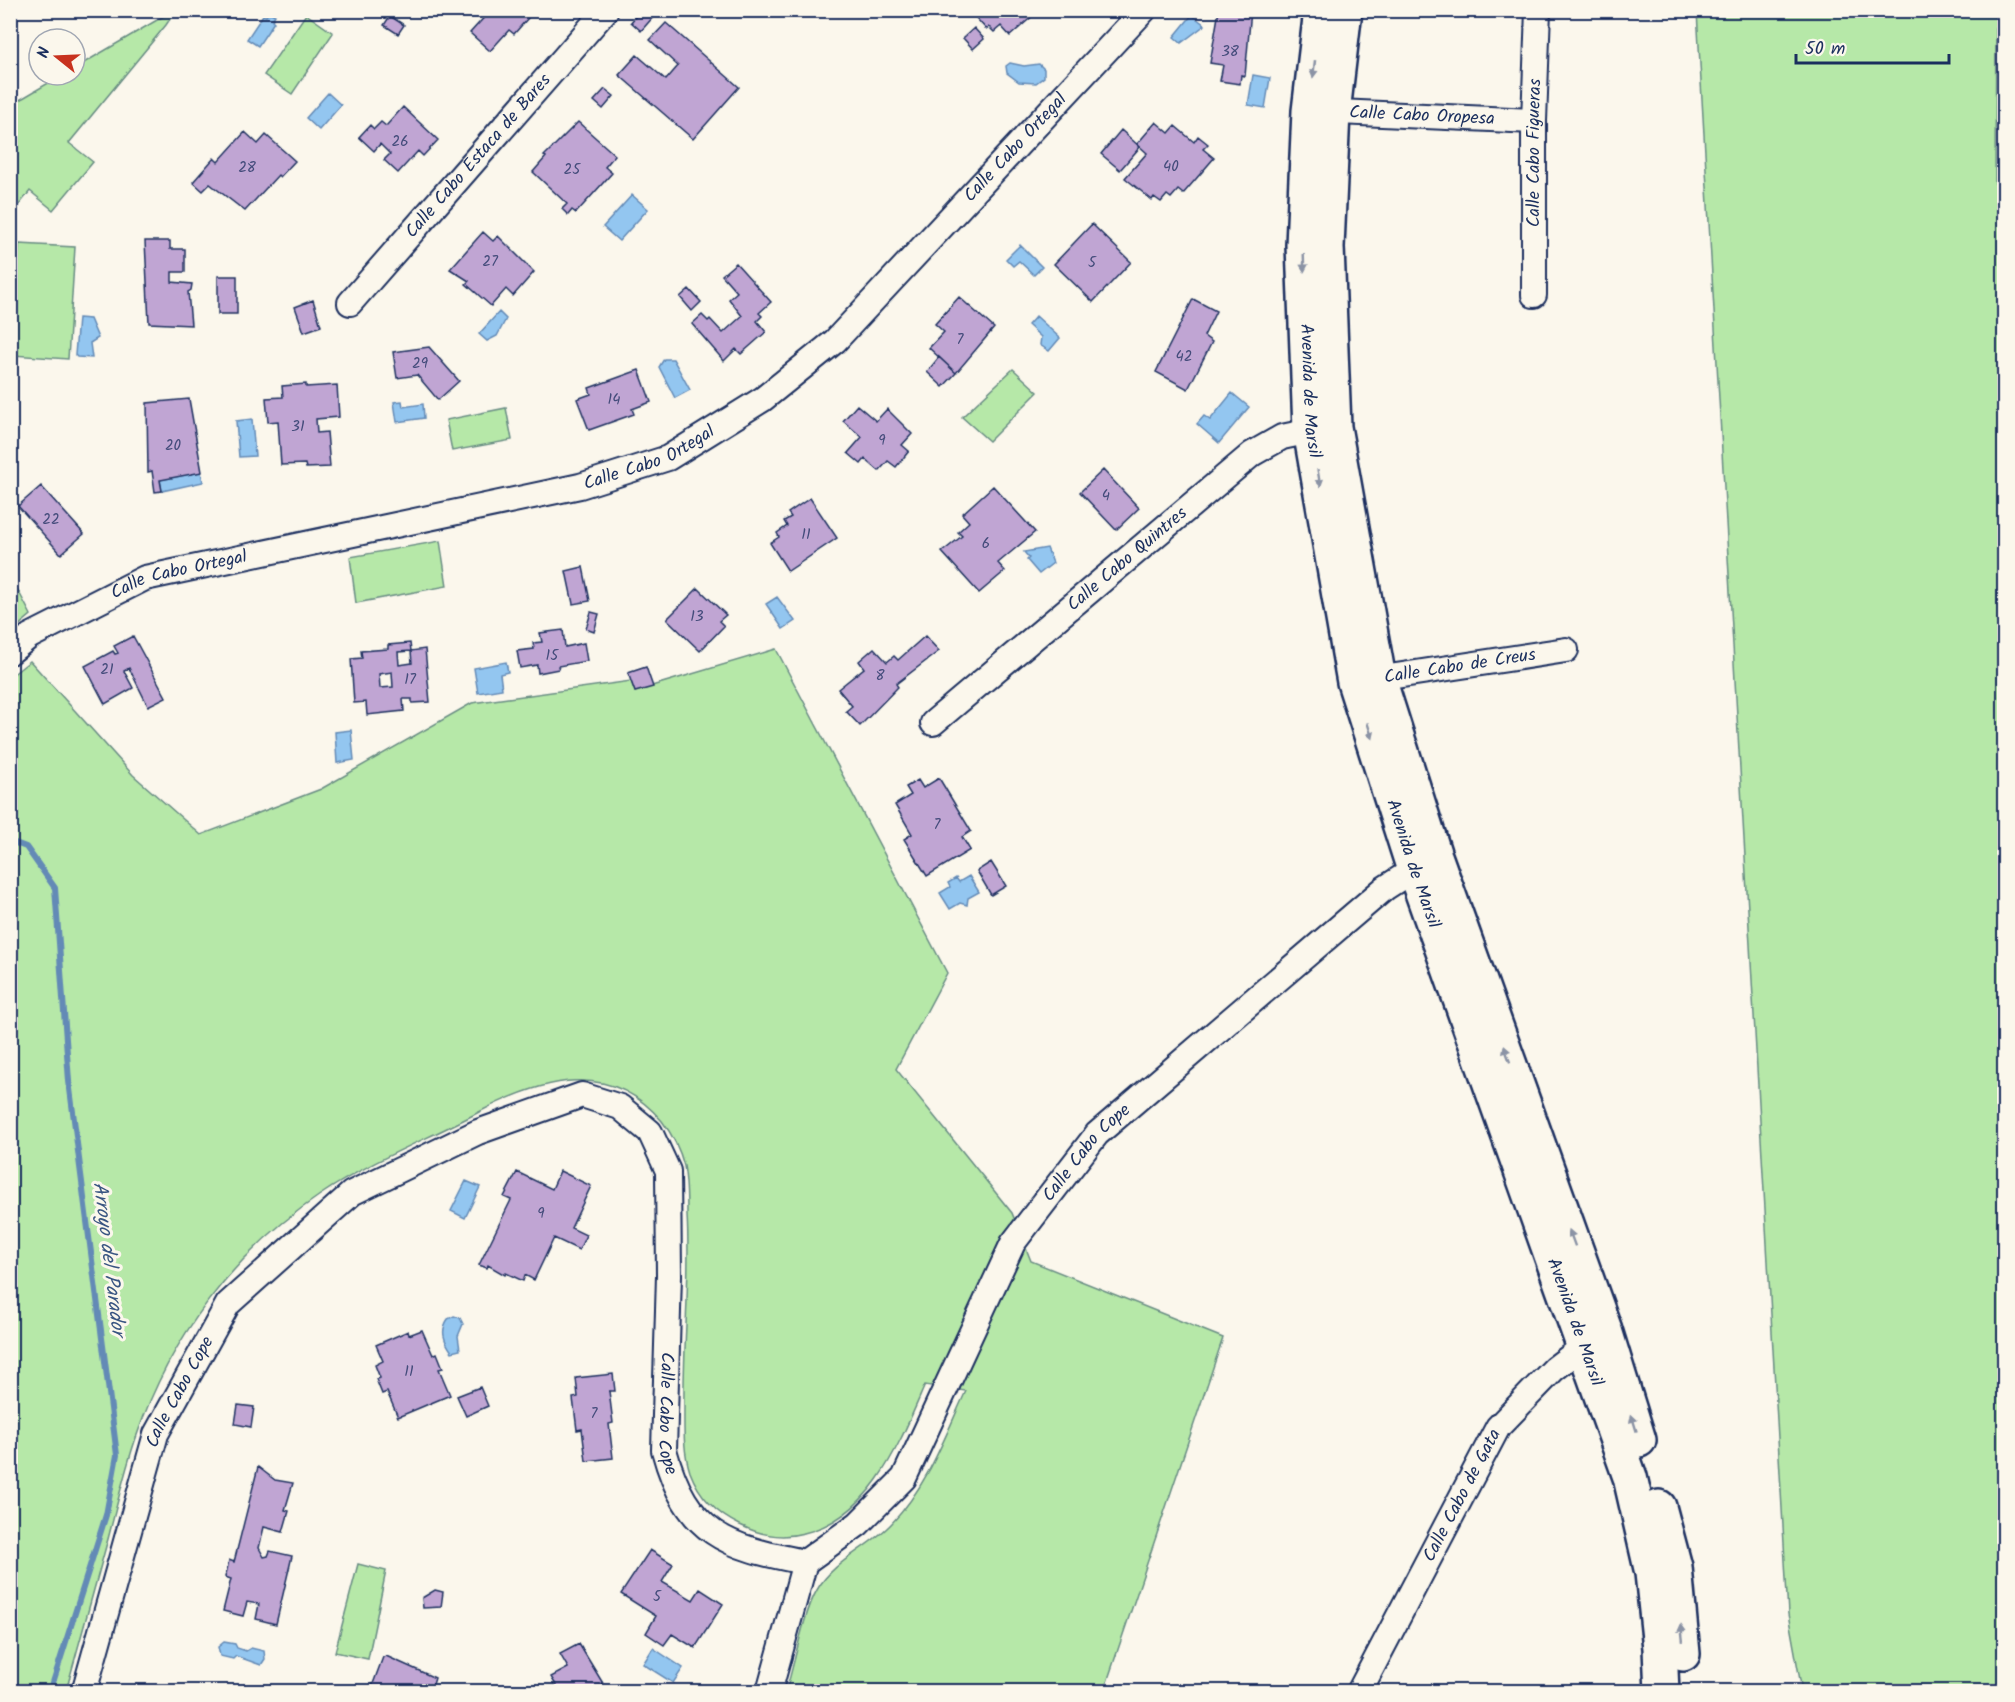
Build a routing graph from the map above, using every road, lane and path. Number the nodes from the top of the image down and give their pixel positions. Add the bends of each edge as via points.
1 (606, 10) edge
2 (1144, 10) edge
3 (1321, 10) edge
4 (1345, 10) edge
5 (1538, 10) edge
6 (1321, 111) junction
7 (1534, 121) junction
8 (1534, 295) dead end
9 (350, 303) dead end
10 (1322, 428) junction
11 (1566, 650) dead end
12 (10, 652) edge
13 (1366, 680) junction
14 (933, 723) dead end
15 (1425, 863) junction
16 (1595, 1337) junction
17 (805, 1562) junction
18 (84, 1692) edge
19 (769, 1692) edge
20 (1359, 1692) edge
21 (1662, 1692) edge
22 (1684, 1692) edge

1 - 9 street, Calle Cabo Estaca de Bares
2 - 12 street, Calle Cabo Ortegal via 835,341 763,399 668,458 580,486 145,578 30,636
3 -> 6 street, Avenida de Marsil
4 - 6 street, Avenida de Marsil
5 - 7 street, Calle Cabo Figueras
6 - 7 street, Calle Cabo Oropesa
6 - 10 street, Avenida de Marsil via 1327,246
7 - 8 street, Calle Cabo Figueras
10 - 13 street, Avenida de Marsil
10 - 14 street, Calle Cabo Quintres via 1282,438 1252,454
11 - 13 street, Calle Cabo de Creus
13 - 15 street, Avenida de Marsil
15 - 16 street, Avenida de Marsil
15 - 17 street, Calle Cabo Cope via 1384,888 1096,1134 1013,1243 904,1478 858,1524
16 - 20 street, Calle Cabo de Gata via 1554,1369 1498,1427
16 - 21 street, Avenida de Marsil via 1652,1572
22 -> 16 street, Avenida de Marsil via 1675,1567
17 - 18 street, Calle Cabo Cope via 756,1553 711,1532 683,1502 664,1450 668,1171 650,1132 620,1107 582,1095 478,1132 352,1193 228,1304 156,1434
17 - 19 street

